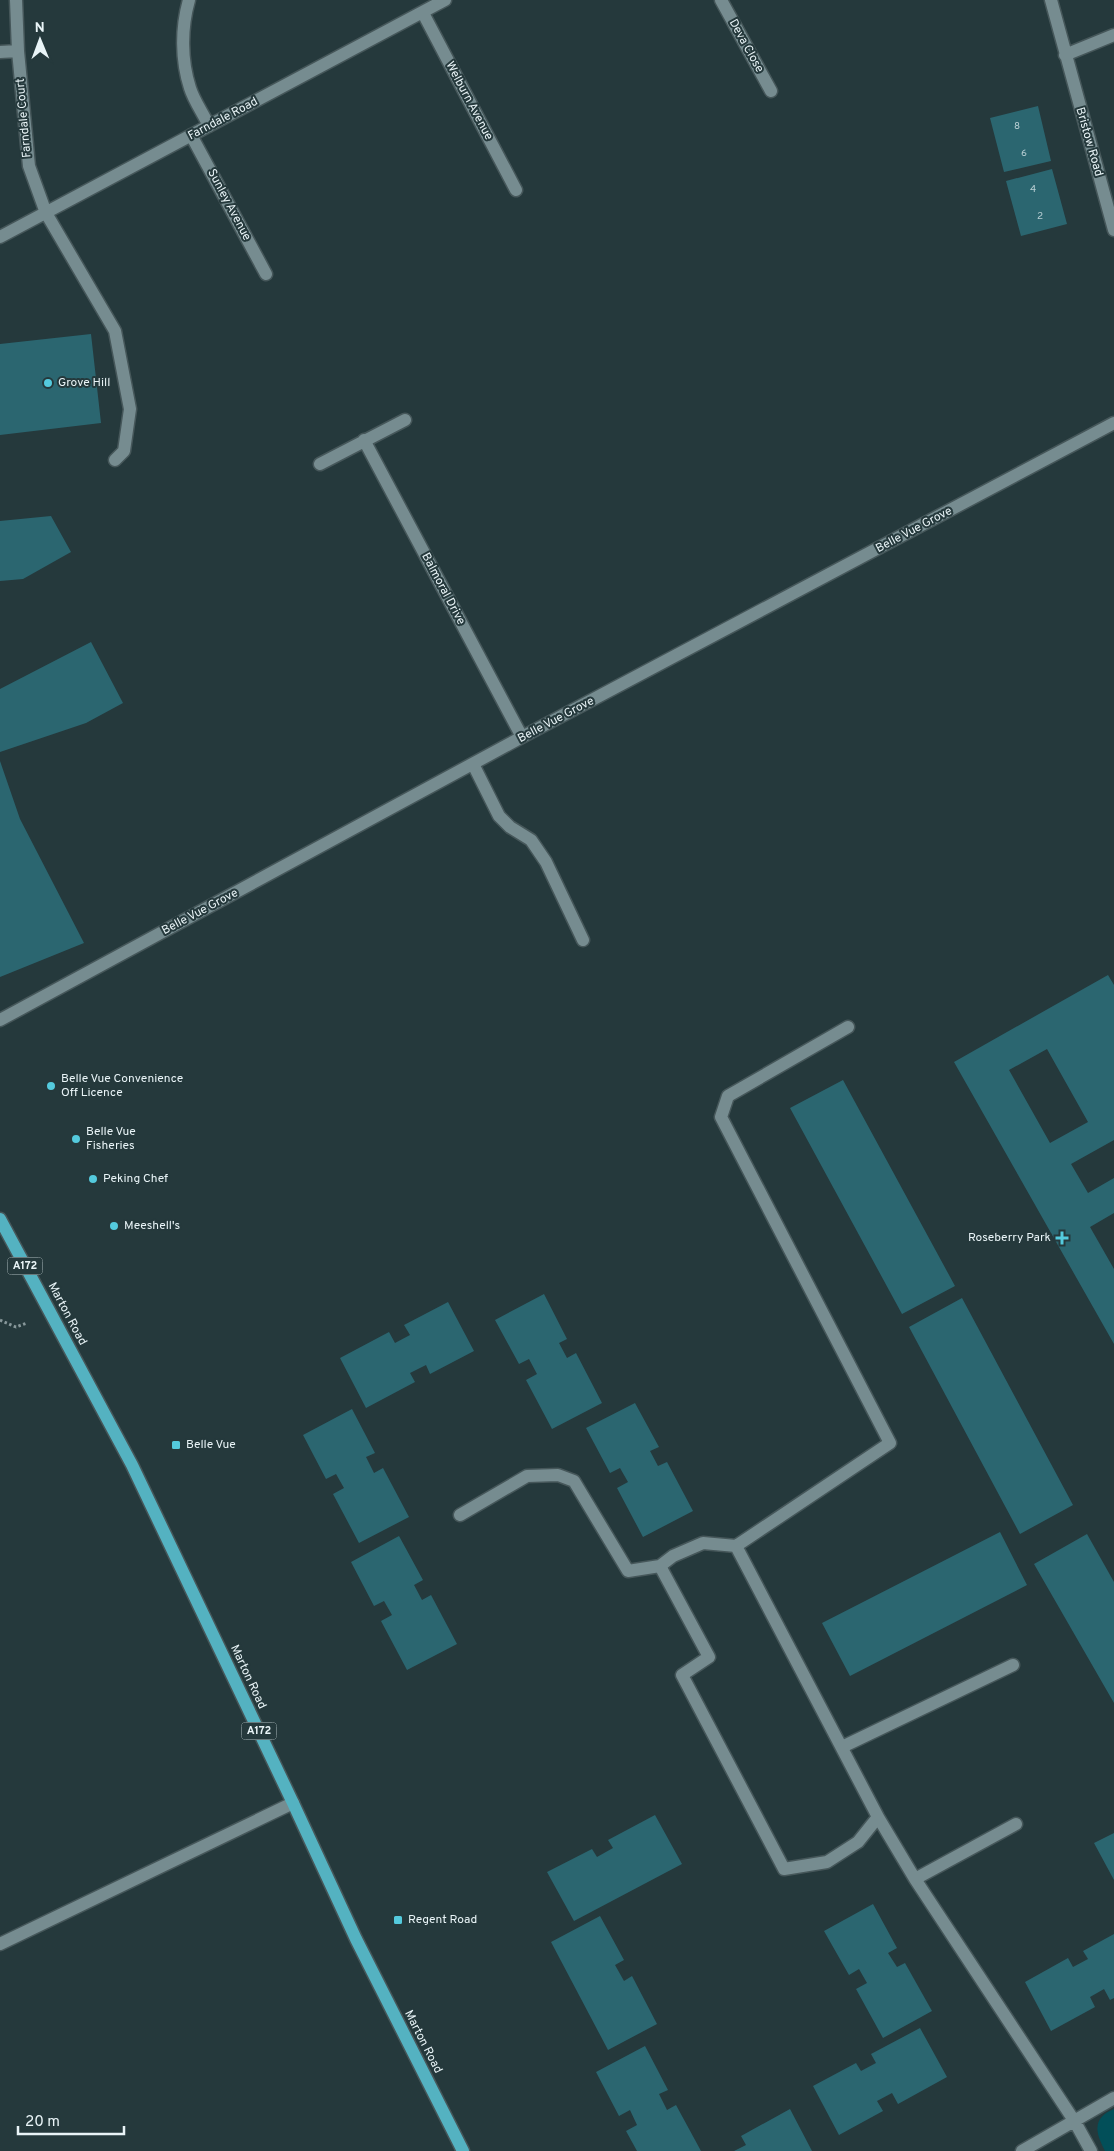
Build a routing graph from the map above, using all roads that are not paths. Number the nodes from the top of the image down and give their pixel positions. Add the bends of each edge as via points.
1 (16, 0) edge
2 (189, 0) edge
3 (445, 0) edge
4 (721, 0) edge
5 (1051, 0) edge
6 (423, 13) junction
7 (1114, 36) edge
8 (18, 51) junction
9 (0, 52) edge
10 (1065, 55) junction
11 (771, 92) dead end
12 (209, 126) junction
13 (191, 135) junction
14 (516, 190) dead end
15 (46, 213) junction
16 (1114, 230) edge
17 (0, 237) edge
18 (266, 274) dead end
19 (405, 420) dead end
20 (1114, 423) edge
21 (364, 440) junction
22 (115, 460) dead end
23 (320, 464) dead end
24 (522, 738) junction
25 (473, 764) junction
26 (583, 940) dead end
27 (0, 1020) edge
28 (848, 1027) dead end
29 (0, 1219) edge
30 (460, 1515) dead end
31 (736, 1546) junction
32 (660, 1566) junction
33 (1013, 1665) dead end
34 (842, 1747) junction
35 (293, 1803) junction
36 (878, 1817) junction
37 (1016, 1824) dead end
38 (915, 1879) junction
39 (0, 1944) edge
40 (1114, 2098) edge
41 (1075, 2122) junction
42 (463, 2151) edge
43 (1022, 2151) edge
44 (1091, 2151) edge

1 - 8 street, Farndale Court
2 - 12 street via 184,15 184,63 190,89
3 - 6 street, Farndale Road
4 - 11 street, Deva Close
5 - 10 street, Bristow Road
6 - 12 street, Farndale Road
6 - 14 street, Welburn Avenue
7 - 10 street
8 - 9 street
8 - 15 street, Farndale Court via 29,166
10 - 16 street, Bristow Road
12 - 13 street, Farndale Road
13 - 15 street, Farndale Road
13 - 18 street, Sunley Avenue
15 - 17 street, Farndale Road
15 - 22 street, Farndale Court via 115,331 130,409 124,451
19 - 21 street
20 - 24 street, Belle Vue Grove
21 - 23 street
21 - 24 street, Balmoral Drive
24 - 25 street, Belle Vue Grove
25 - 26 street via 499,816 531,840 546,862
25 - 27 street, Belle Vue Grove
28 - 31 street via 728,1096 721,1118 890,1443
29 - 35 main road, Marton Road / A172 via 132,1465
30 - 32 street via 527,1476 558,1475 574,1481 628,1571
31 - 32 street via 703,1543 673,1556
31 - 34 street
32 - 36 street via 709,1657 682,1675 784,1869 827,1862 858,1842
33 - 34 street
34 - 36 street
35 - 39 street
35 - 42 main road, Marton Road / A172 via 356,1940
36 - 38 street
37 - 38 street
38 - 41 street
40 - 41 street
41 - 43 street
41 - 44 street

